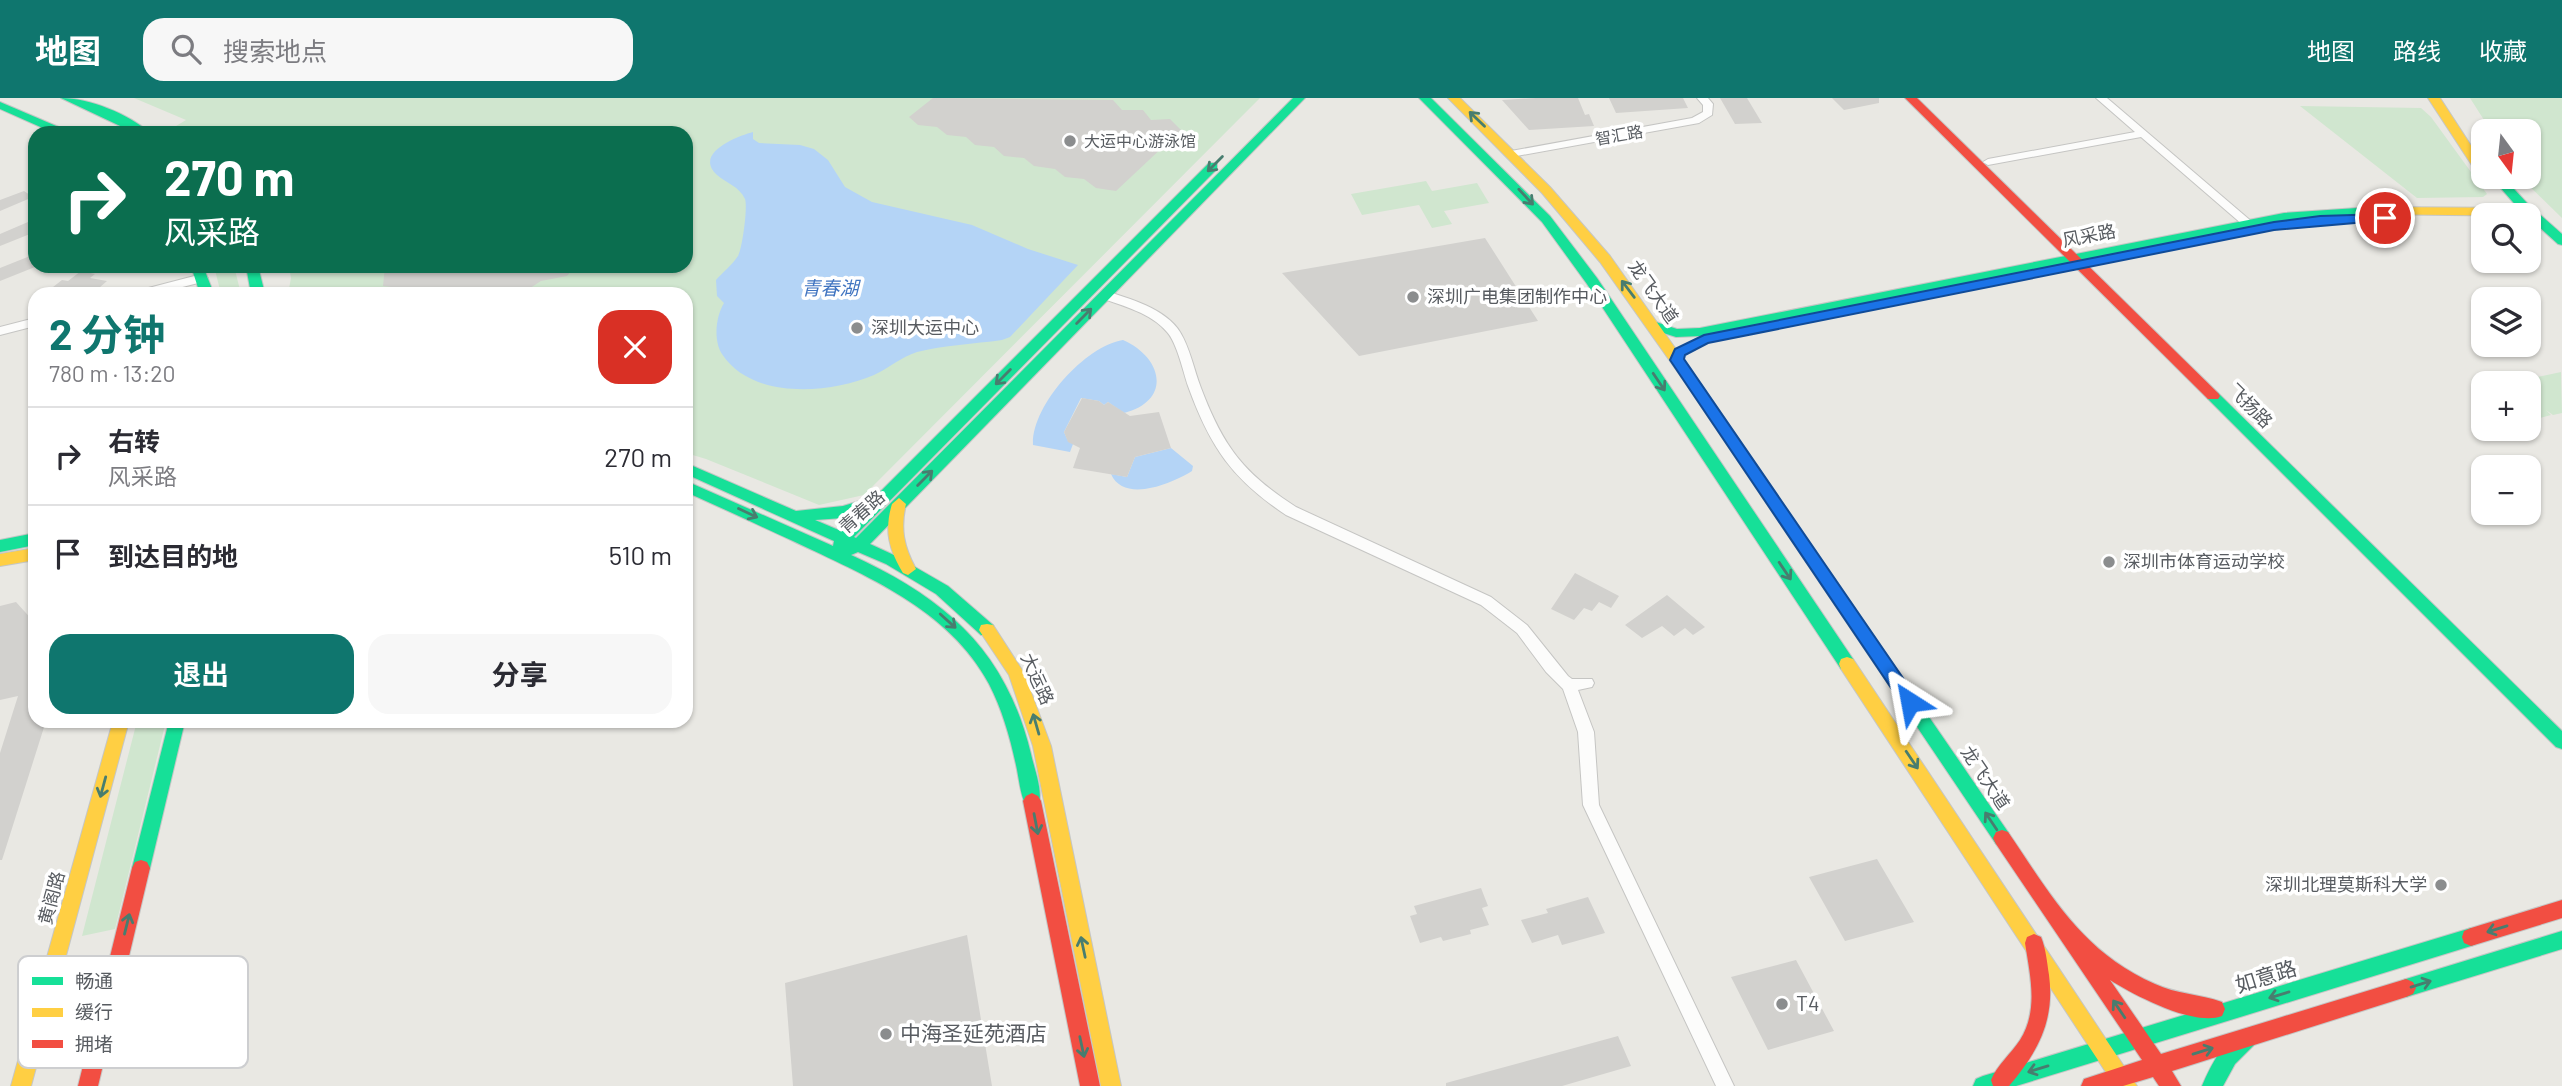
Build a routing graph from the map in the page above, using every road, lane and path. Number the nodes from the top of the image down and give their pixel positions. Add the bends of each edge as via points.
1 (68, 98) edge
2 (1281, 98) edge
3 (1299, 98) edge
4 (1425, 98) edge
5 (1454, 98) edge
6 (1703, 98) edge
7 (1910, 98) edge
8 (1923, 98) edge
9 (2101, 98) edge
10 (2434, 98) edge
11 (2445, 98) edge
12 (0, 105) edge
13 (48, 126) edge
14 (131, 126) edge
15 (2143, 134) junction
16 (2471, 138) edge
17 (1511, 154) junction
18 (2471, 154) edge
19 (1988, 162) junction
20 (2499, 189) edge
21 (2512, 203) edge
22 (2471, 214) edge
23 (2471, 217) edge
24 (2247, 223) junction
25 (2541, 227) edge
26 (2541, 232) edge
27 (2562, 241) edge
28 (2562, 252) edge
29 (2081, 262) junction
30 (197, 273) edge
31 (160, 287) edge
32 (1105, 295) junction
33 (28, 324) edge
34 (1653, 325) junction
35 (0, 331) edge
36 (1677, 360) junction
37 (693, 471) edge
38 (693, 489) edge
39 (883, 498) junction
40 (899, 504) junction
41 (790, 513) junction
42 (844, 538) junction
43 (28, 541) edge
44 (859, 545) junction
45 (0, 546) edge
46 (28, 555) edge
47 (838, 556) junction
48 (0, 560) edge
49 (908, 569) junction
50 (1587, 683) dead end
51 (1569, 685) junction
52 (2562, 726) edge
53 (119, 728) edge
54 (175, 728) edge
55 (2562, 742) edge
56 (2562, 909) edge
57 (2065, 930) junction
58 (2562, 940) edge
59 (2034, 943) junction
60 (56, 956) edge
61 (120, 956) edge
62 (2229, 1010) junction
63 (2139, 1038) junction
64 (2247, 1038) junction
65 (2103, 1049) junction
66 (2158, 1066) junction
67 (25, 1068) edge
68 (92, 1068) edge
69 (2000, 1081) junction
70 (2124, 1081) edge
71 (20, 1086) edge
72 (88, 1086) edge
73 (1090, 1086) edge
74 (1111, 1086) edge
75 (1725, 1086) edge
76 (1983, 1086) edge
77 (2091, 1086) edge
78 (2171, 1086) edge
79 (2212, 1086) edge

1 - 14 street
2 -> 39 street, 青春路
3 - 32 street, 青春路
4 -> 59 street via 1520,190 1573,254
17 -> 5 street, 龙飞大道
6 - 17 street, 智汇路 via 1708,113 1695,121
7 - 29 street, 飞扬路
8 - 19 street, 飞扬路
9 - 15 street
10 - 18 street
11 - 16 street
12 - 13 street
15 - 19 street
15 - 24 street
34 -> 17 street, 龙飞大道 via 1587,236
19 - 29 street, 飞扬路
20 - 21 street
22 - 24 street, 风采路 via 2331,212
23 - 29 street, 风采路 via 2304,222
24 - 29 street, 风采路
25 - 27 street
26 - 28 street
29 - 34 street, 风采路 via 1700,332 1676,333
29 - 36 street, 风采路 via 1704,340 1684,348
29 - 52 street, 飞扬路
29 - 55 street, 飞扬路
30 - 31 street
40 -> 32 street, 青春路
32 - 51 street via 1167,322 1175,332 1211,430 1251,484 1291,511 1479,597 1525,633 1553,674
33 - 35 street
34 - 36 street, 龙飞大道
57 -> 36 street, 龙飞大道
37 - 41 street, 大运路
38 -> 47 street, 大运路
39 - 41 street via 830,515
39 - 42 street, 青春路
40 - 44 street, 青春路
40 - 49 street via 894,538
41 - 42 street, 大运路
42 - 44 street, 大运路
42 - 47 street, 青春路
43 - 45 street
44 - 47 street, 青春路
44 - 49 street, 大运路
46 - 48 street
47 -> 73 street, 大运路 via 926,602 970,642 1001,688 1020,743
74 -> 49 street, 大运路 via 1032,709 1008,659 982,625
50 - 51 street
51 - 75 street via 1586,733 1591,805
53 -> 60 street, 黄阁路
61 -> 54 street
56 -> 62 street, 如意路
57 - 62 street via 2111,973 2140,992 2188,1007
63 -> 57 street, 龙飞大道
64 -> 58 street
59 - 65 street
59 - 69 street via 2042,982 2039,1033
62 - 63 street, 如意路
63 - 65 street, 如意路
63 - 66 street, 龙飞大道
66 -> 64 street
64 - 79 street via 2228,1057
65 -> 69 street, 如意路
65 - 70 street
66 - 70 street
66 - 78 street, 龙飞大道
67 -> 71 street, 黄阁路
72 -> 68 street
69 - 76 street, 如意路
70 - 77 street

